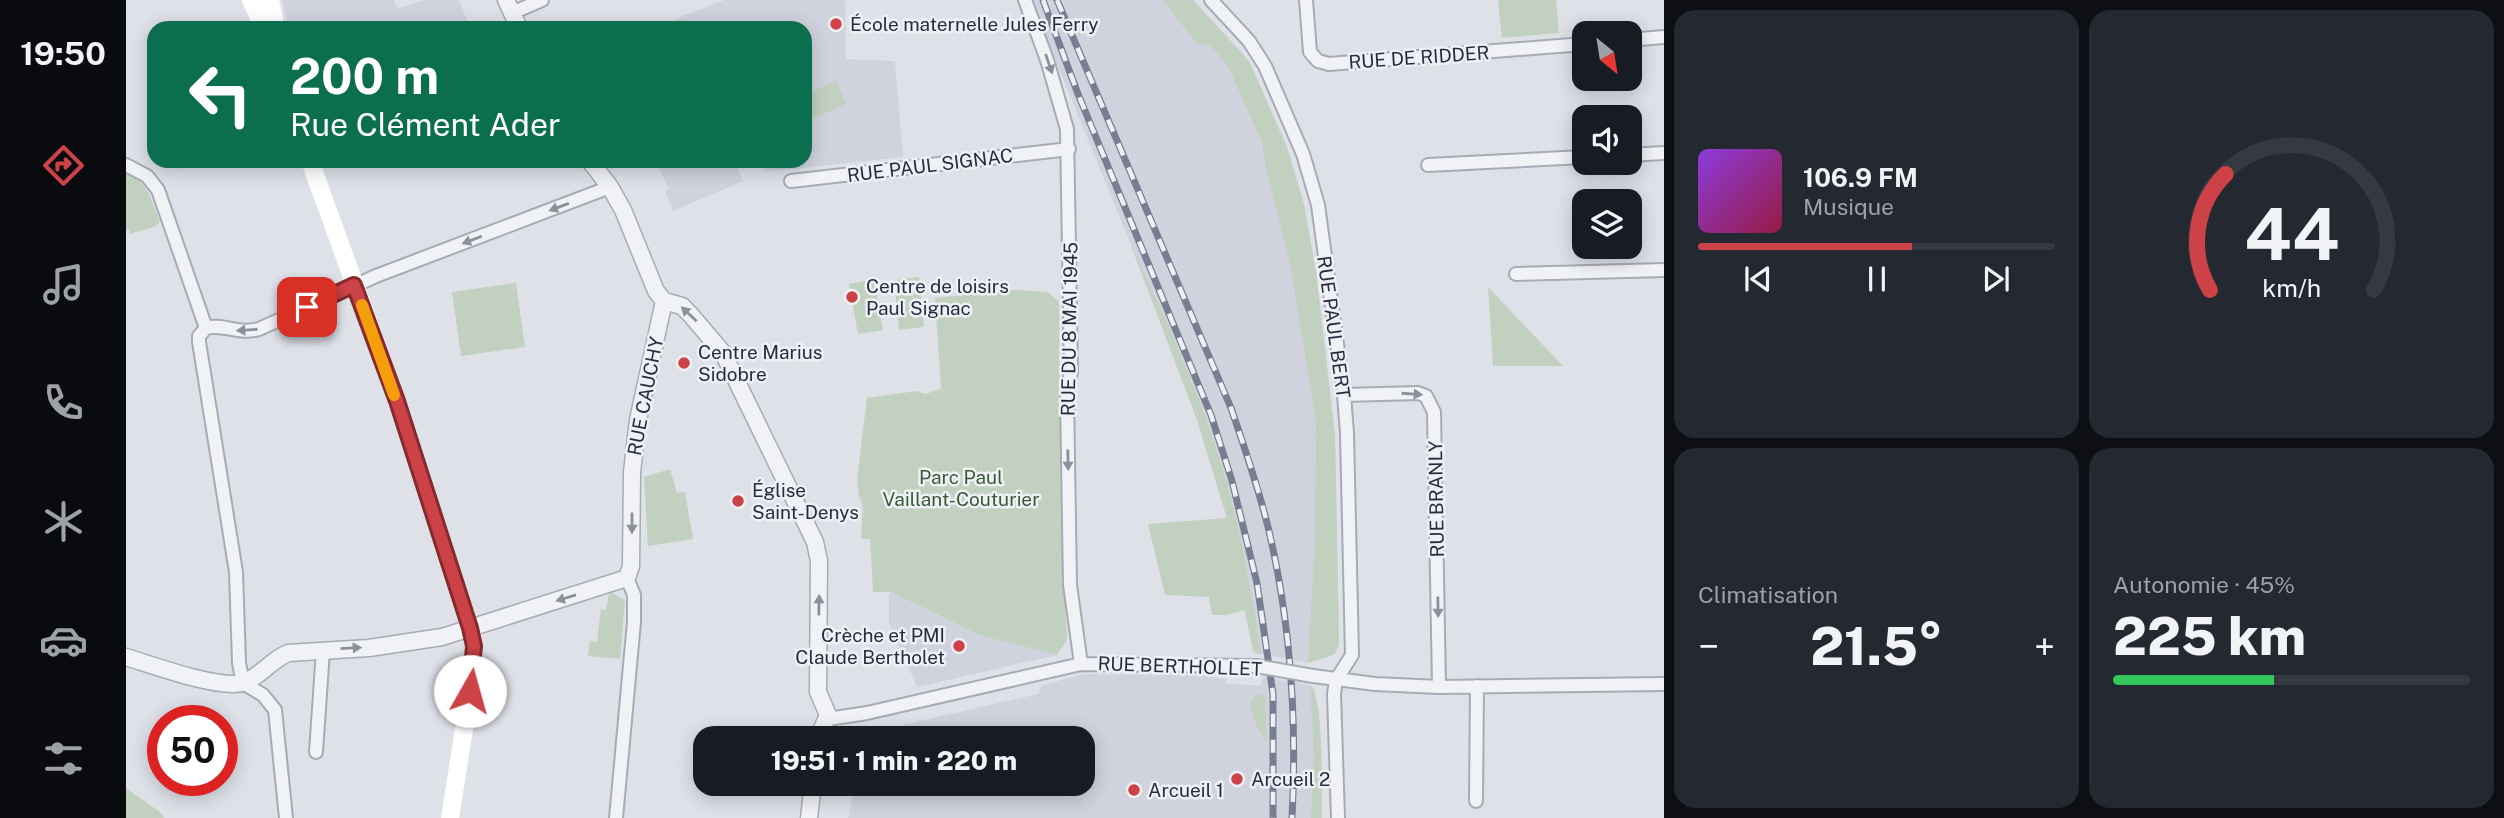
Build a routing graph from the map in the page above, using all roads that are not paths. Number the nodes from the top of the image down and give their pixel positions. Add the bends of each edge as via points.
1 (251, 0) edge
2 (270, 0) edge
3 (542, 0) edge
4 (1025, 0) edge
5 (1211, 0) edge
6 (1306, 0) edge
7 (512, 14) edge
8 (261, 21) edge
9 (274, 21) edge
10 (1664, 37) edge
11 (1642, 39) edge
12 (1572, 45) edge
13 (1069, 149) junction
14 (1664, 153) edge
15 (1642, 154) edge
16 (1572, 159) edge
17 (126, 165) edge
18 (1429, 165) dead end
19 (312, 168) edge
20 (595, 168) edge
21 (791, 181) dead end
22 (610, 187) junction
23 (1664, 270) edge
24 (1516, 274) dead end
25 (354, 285) junction
26 (664, 301) junction
27 (206, 328) junction
28 (1344, 395) junction
29 (628, 576) junction
30 (470, 628) junction
31 (323, 650) junction
32 (126, 657) edge
33 (1081, 664) junction
34 (1336, 680) junction
35 (243, 683) junction
36 (1664, 684) edge
37 (1477, 686) junction
38 (1439, 687) junction
39 (828, 719) junction
40 (824, 726) edge
41 (316, 752) dead end
42 (812, 796) edge
43 (1476, 801) dead end
44 (286, 818) edge
45 (450, 818) edge
46 (616, 818) edge
47 (809, 818) edge
48 (1338, 818) edge

1 - 8 main road
2 - 9 main road
3 - 7 street
4 -> 13 street, RUE DU 8 MAI 1945 via 1056,87
5 - 28 street, RUE PAUL BERT via 1258,54 1303,154 1318,205
6 - 12 street, RUE DE RIDDER via 1310,52 1329,64
10 - 11 street
13 - 21 street, RUE PAUL SIGNAC
13 -> 33 street, RUE DU 8 MAI 1945 via 1068,531 1071,605
14 - 15 street
16 - 18 street
17 - 27 street via 147,176 158,190
19 - 25 main road
20 - 22 street
22 -> 25 street
22 - 26 street via 652,284
23 - 24 street
25 -> 27 street via 259,329
25 - 30 main road via 397,401
26 -> 29 street, RUE CAUCHY via 638,420
39 -> 26 street via 818,692 820,561 815,542 723,353 682,306
27 - 35 street via 199,342 236,572
28 - 34 street, RUE PAUL BERT via 1352,655
28 -> 38 street, RUE BRANLY via 1418,393 1426,396 1434,412
29 -> 30 street
29 - 46 street, RUE CAUCHY via 634,622
31 -> 30 street via 418,642
30 - 45 main road via 474,666
31 - 35 street via 279,656
31 - 41 street
32 - 35 street via 211,681
33 - 34 street, RUE BERTHOLLET, bridge via 1256,666
33 - 39 street, RUE BERTHOLLET
34 - 38 street, RUE BERTHOLLET
34 - 48 street
35 - 44 street via 263,695 275,710
36 - 37 street, RUE BERTHOLLET
37 - 38 street, RUE BERTHOLLET
37 - 43 street
39 - 40 street
42 - 47 street

